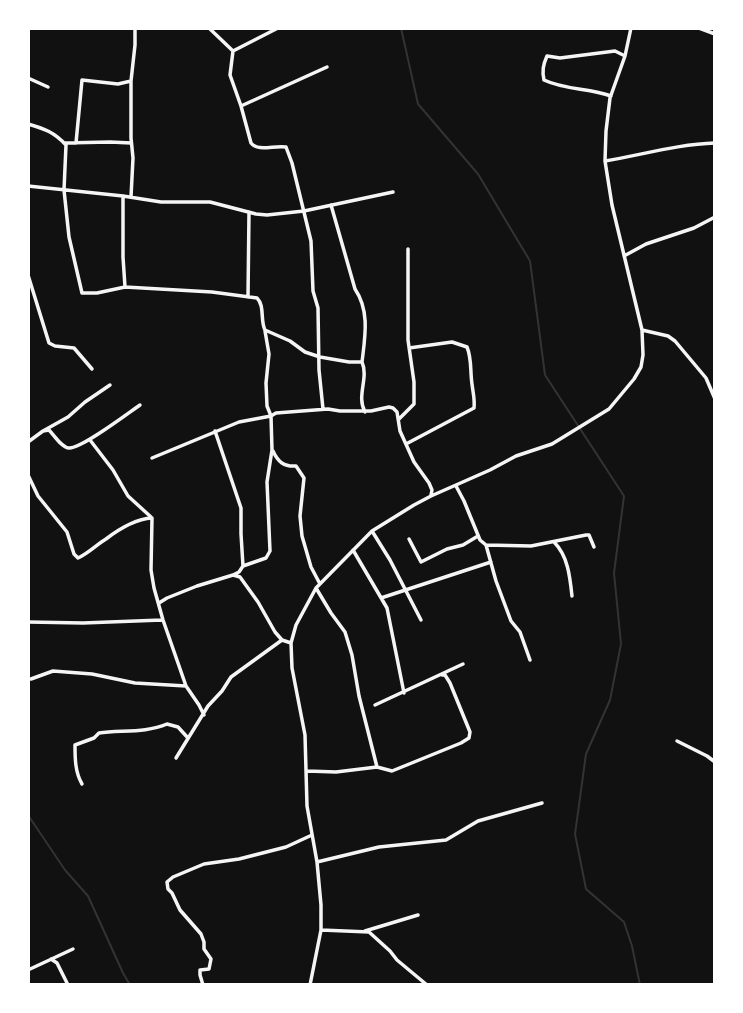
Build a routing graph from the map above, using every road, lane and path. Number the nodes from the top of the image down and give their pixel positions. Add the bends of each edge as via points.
1 (135, 28) edge
2 (209, 28) edge
3 (278, 28) edge
4 (631, 28) edge
5 (699, 28) edge
6 (715, 34) edge
7 (233, 51) junction
8 (625, 56) junction
9 (327, 67) dead end
10 (28, 78) edge
11 (131, 82) junction
12 (48, 87) dead end
13 (611, 96) junction
14 (241, 106) junction
15 (28, 124) edge
16 (64, 143) junction
17 (76, 143) junction
18 (131, 143) junction
19 (715, 143) edge
20 (605, 162) junction
21 (28, 186) edge
22 (64, 190) junction
23 (393, 192) dead end
24 (123, 195) junction
25 (131, 197) junction
26 (331, 205) junction
27 (304, 211) junction
28 (249, 212) junction
29 (715, 217) edge
30 (408, 249) dead end
31 (624, 256) junction
32 (28, 275) edge
33 (125, 287) junction
34 (248, 297) junction
35 (265, 330) junction
36 (642, 330) junction
37 (410, 348) junction
38 (320, 357) junction
39 (362, 362) junction
40 (92, 369) dead end
41 (110, 385) dead end
42 (713, 386) edge
43 (715, 399) edge
44 (140, 405) dead end
45 (323, 409) junction
46 (365, 412) junction
47 (271, 416) junction
48 (399, 419) junction
49 (43, 431) junction
50 (215, 432) junction
51 (90, 440) junction
52 (28, 442) edge
53 (406, 444) junction
54 (272, 450) junction
55 (152, 458) dead end
56 (28, 475) edge
57 (456, 485) junction
58 (431, 496) junction
59 (152, 518) junction
60 (372, 531) junction
61 (478, 536) junction
62 (409, 539) dead end
63 (554, 542) junction
64 (486, 545) junction
65 (594, 547) dead end
66 (353, 550) junction
67 (491, 562) junction
68 (243, 566) junction
69 (233, 575) junction
70 (320, 584) junction
71 (316, 588) junction
72 (405, 589) junction
73 (572, 596) dead end
74 (381, 598) junction
75 (159, 603) junction
76 (163, 620) junction
77 (421, 620) dead end
78 (28, 622) edge
79 (282, 639) junction
80 (291, 643) junction
81 (530, 660) dead end
82 (463, 664) dead end
83 (442, 675) junction
84 (31, 679) dead end
85 (186, 686) junction
86 (404, 693) junction
87 (375, 705) dead end
88 (204, 715) junction
89 (188, 738) junction
90 (677, 741) dead end
91 (176, 758) dead end
92 (715, 762) edge
93 (377, 767) junction
94 (307, 771) junction
95 (82, 784) dead end
96 (542, 803) dead end
97 (312, 835) junction
98 (317, 862) junction
99 (418, 915) dead end
100 (321, 930) junction
101 (363, 931) junction
102 (73, 949) dead end
103 (51, 959) junction
104 (28, 970) edge
105 (68, 985) edge
106 (203, 985) edge
107 (310, 985) edge
108 (428, 985) edge

1 - 11 street
2 - 7 street
3 - 7 street
4 - 8 street
5 - 6 street
7 - 14 street via 230,75
8 - 13 street
8 - 13 street via 615,51 547,56 544,62 544,80
9 - 14 street
10 - 12 street
11 - 17 street via 82,80
11 - 18 street
13 - 20 street
14 - 27 street via 254,147 287,148
15 - 16 street via 57,135
16 - 17 street
16 - 22 street
17 - 18 street
18 - 25 street
19 - 20 street
20 - 31 street
21 - 22 street
22 - 24 street
22 - 33 street via 80,291
23 - 26 street
24 - 25 street
24 - 33 street
25 - 28 street via 210,202
26 - 27 street
26 - 39 street via 365,313
27 - 28 street
27 - 38 street via 311,241
28 - 34 street
29 - 31 street
30 - 37 street
31 - 36 street
32 - 40 street via 49,343 75,348
33 - 34 street
34 - 35 street via 260,300
35 - 38 street
35 - 47 street
36 - 42 street via 676,341
36 - 57 street via 641,367 609,409 552,444
37 - 48 street via 414,404
37 - 53 street via 452,342 467,347 475,397 474,408
38 - 39 street
38 - 45 street
39 - 46 street via 361,405
41 - 49 street
42 - 43 street
44 - 51 street
45 - 46 street
45 - 47 street
46 - 48 street via 393,408
47 - 50 street
47 - 54 street
48 - 53 street
49 - 51 street via 49,430 70,448
49 - 52 street
50 - 55 street
50 - 68 street via 241,508
51 - 59 street via 128,496
53 - 58 street via 429,483
54 - 68 street via 267,482 270,551 266,558
54 - 70 street via 278,461 296,466 304,478 302,536
56 - 59 street via 38,496 67,532 78,558 141,519
57 - 58 street
57 - 61 street
58 - 60 street
59 - 75 street via 151,570
60 - 66 street
60 - 72 street
61 - 62 street via 421,562
61 - 64 street
63 - 64 street
63 - 65 street via 589,535
63 - 73 street via 563,553
64 - 67 street
66 - 70 street
66 - 74 street
67 - 72 street
67 - 81 street
68 - 69 street
69 - 75 street
69 - 79 street via 240,577
70 - 71 street
71 - 80 street
71 - 93 street via 345,632
72 - 74 street
72 - 77 street
74 - 86 street
75 - 76 street
76 - 78 street
76 - 85 street
79 - 80 street
79 - 88 street via 231,677
80 - 94 street
82 - 83 street
83 - 86 street
83 - 93 street via 450,683 469,738 392,771
84 - 85 street via 53,671
85 - 88 street
86 - 87 street
88 - 89 street
89 - 91 street
89 - 95 street via 178,727 167,724 142,731 99,733 75,745
90 - 92 street
93 - 94 street
94 - 97 street
96 - 98 street via 478,821 446,840 379,847
97 - 98 street
97 - 106 street via 286,847 204,864 167,882 180,910 202,936 211,959 209,969 200,970
98 - 100 street
99 - 101 street
100 - 101 street
100 - 107 street
101 - 108 street via 377,938
102 - 103 street
103 - 104 street
103 - 105 street

